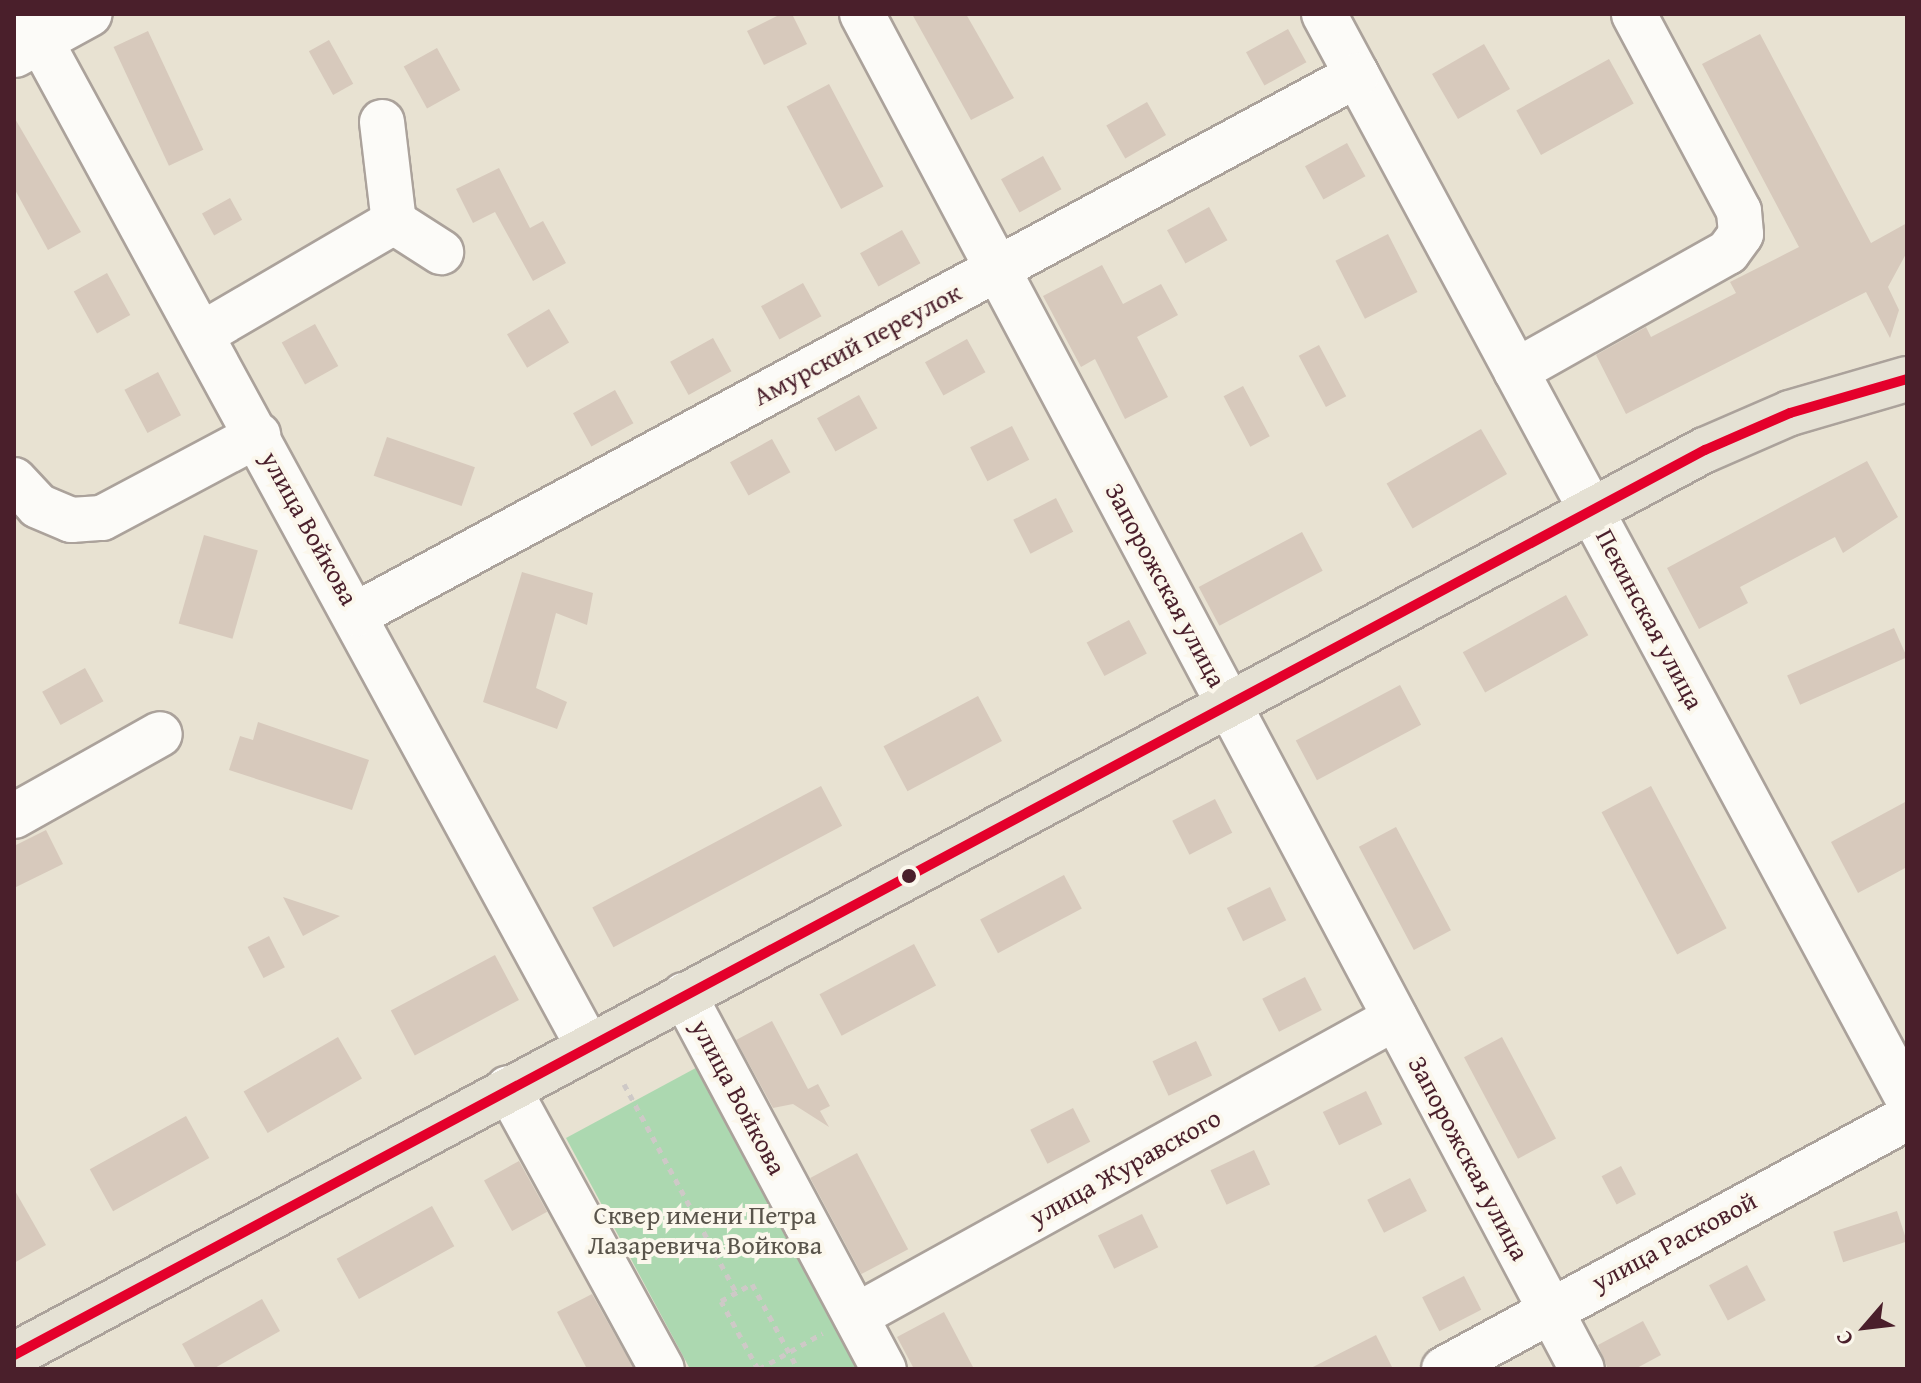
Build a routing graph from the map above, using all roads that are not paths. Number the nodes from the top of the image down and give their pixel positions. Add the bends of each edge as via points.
1 (90, 14) edge
2 (862, 14) edge
3 (1324, 14) edge
4 (1634, 14) edge
5 (27, 37) edge
6 (1357, 75) junction
7 (382, 122) dead end
8 (394, 222) junction
9 (441, 252) dead end
10 (997, 269) junction
11 (202, 334) junction
12 (1516, 371) junction
13 (1907, 379) edge
14 (258, 435) junction
15 (14, 480) edge
16 (1590, 510) junction
17 (357, 614) junction
18 (1228, 704) junction
19 (160, 734) dead end
20 (14, 816) edge
21 (684, 995) junction
22 (1395, 1018) junction
23 (588, 1046) junction
24 (508, 1088) junction
25 (1907, 1097) edge
26 (1907, 1118) edge
27 (1548, 1306) junction
28 (856, 1316) junction
29 (14, 1355) edge
30 (662, 1369) edge
31 (884, 1369) edge
32 (1444, 1369) edge
33 (1582, 1369) edge

1 - 5 street
2 - 10 street, Запорожская улица
3 - 6 street, Пекинская улица
4 - 12 street via 1739,211 1741,234 1728,252
5 - 11 street, улица Войкова
6 - 10 street, Амурский переулок
6 - 12 street, Пекинская улица
7 - 8 street
8 - 9 street
8 - 11 street
10 - 17 street, Амурский переулок
10 - 18 street, Запорожская улица
11 - 14 street, улица Войкова
12 - 16 street, Пекинская улица
13 - 16 main road via 1790,413
14 - 15 street via 102,518 71,520 38,506
14 - 17 street, улица Войкова
16 - 18 main road
16 - 25 street, Пекинская улица
17 - 23 street, улица Войкова
18 - 21 main road
18 - 22 street, Запорожская улица
19 - 20 street
21 - 23 main road
21 - 28 street, улица Войкова
22 - 27 street, Запорожская улица
22 - 28 street, улица Журавского
23 - 24 main road
24 - 29 main road
24 - 30 street
26 - 27 street, улица Расковой
27 - 32 street, улица Расковой
27 - 33 street, Запорожская улица
28 - 31 street, улица Войкова

